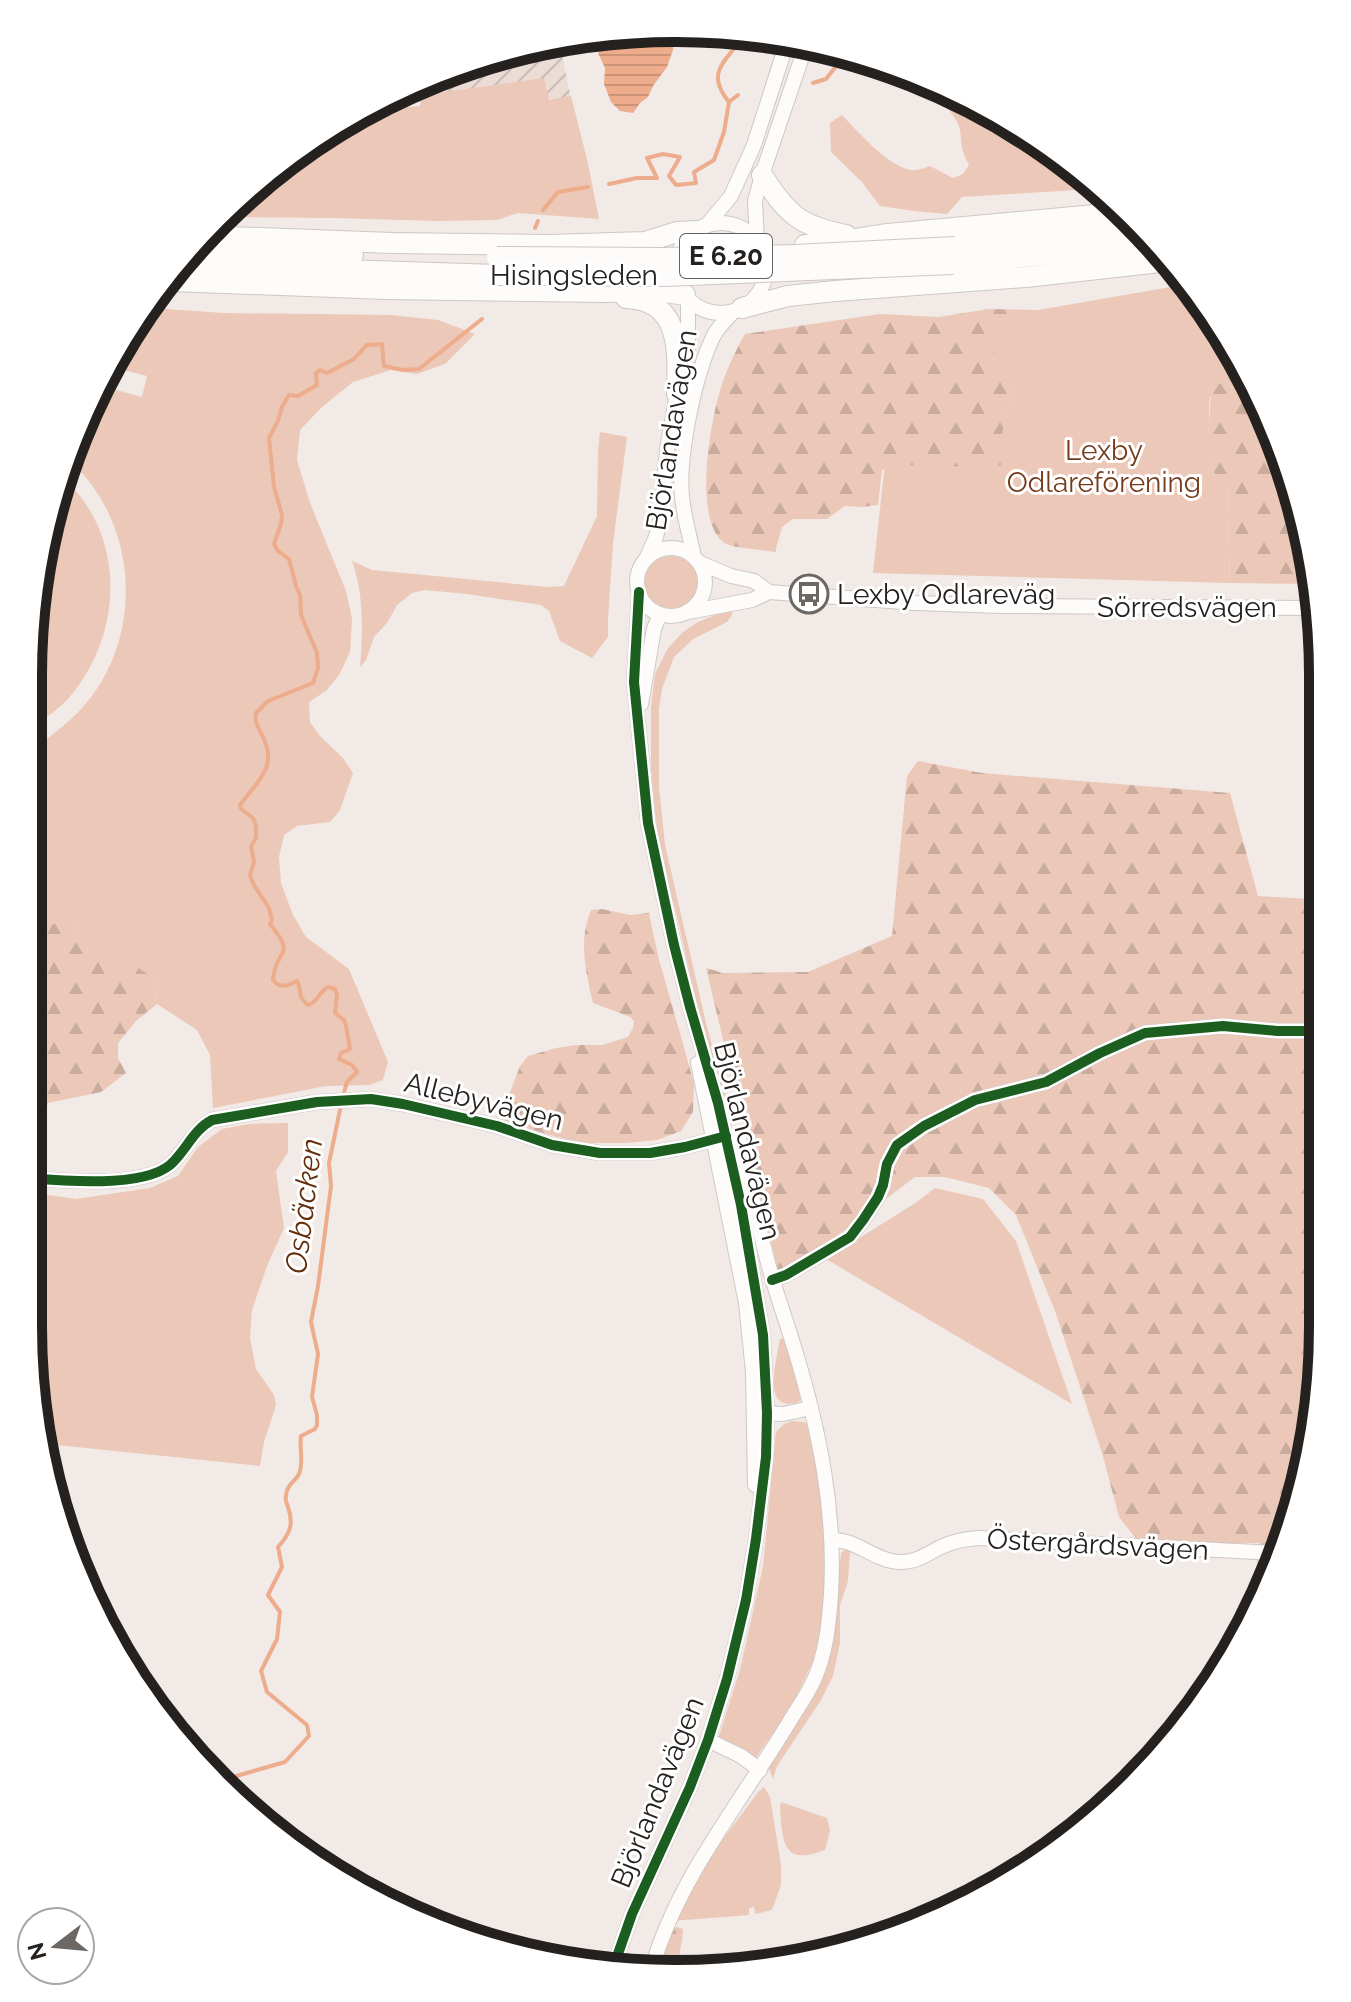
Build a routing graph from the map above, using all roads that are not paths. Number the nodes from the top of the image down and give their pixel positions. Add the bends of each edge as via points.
1 (784, 51) edge
2 (803, 55) edge
3 (762, 175) junction
4 (1108, 214) edge
5 (702, 228) junction
6 (1127, 232) edge
7 (220, 237) edge
8 (862, 237) junction
9 (759, 244) junction
10 (1140, 246) edge
11 (206, 250) edge
12 (954, 255) junction
13 (290, 261) junction
14 (1156, 262) edge
15 (194, 265) edge
16 (180, 281) edge
17 (606, 292) junction
18 (686, 297) junction
19 (738, 310) junction
20 (677, 394) junction
21 (646, 559) junction
22 (696, 560) junction
23 (639, 592) junction
24 (769, 592) junction
25 (1305, 608) edge
26 (688, 612) junction
27 (660, 614) junction
28 (639, 716) junction
29 (1309, 1031) edge
30 (725, 1137) junction
31 (42, 1179) edge
32 (772, 1280) junction
33 (811, 1408) junction
34 (761, 1413) junction
35 (832, 1540) junction
36 (1267, 1553) edge
37 (708, 1740) junction
38 (760, 1770) junction
39 (617, 1957) edge
40 (655, 1959) edge

1 - 5 street via 754,145 731,196
2 - 3 street
3 - 8 highway via 780,203 808,225
3 - 9 street via 755,201
4 - 8 highway
5 - 7 highway via 645,242 550,245
5 - 9 street via 735,226
5 - 18 street via 686,240 677,260
6 - 12 highway, Hisingsleden / E 6.20
8 - 9 highway via 816,245
9 - 19 street via 764,281 758,295
10 - 12 highway, Hisingsleden / E 6.20
11 - 13 highway, Hisingsleden / E 6.20
12 - 13 highway, Hisingsleden / E 6.20, bridge
13 - 15 highway, Hisingsleden / E 6.20
14 - 19 highway via 788,296
16 - 17 highway
17 - 18 highway via 653,290
17 - 20 highway via 646,301 663,313 677,344
18 - 19 street via 709,311
18 - 20 street, Björlandavägen via 688,352
19 - 22 street, Björlandavägen via 715,333 685,442 682,496
20 - 21 street, Björlandavägen via 662,511
21 - 22 street via 673,549
21 - 23 street
22 - 24 street, Sörredsvägen via 754,581
22 - 26 street via 705,586
23 - 27 street
23 - 28 street, Björlandavägen via 634,682
24 - 25 street, Sörredsvägen via 1001,606
24 - 26 street, Sörredsvägen
26 - 27 street
27 - 28 street, Björlandavägen
28 - 30 street, Björlandavägen via 648,823 664,902 690,1007 699,1071
29 - 32 street via 1223,1026 1145,1033 1046,1082 963,1106 897,1145 878,1197 850,1237
30 - 31 street, Allebyvägen via 650,1153 600,1153 382,1100 334,1100 212,1120 172,1163 149,1176
30 - 32 street, Björlandavägen via 754,1202
30 - 34 street, Björlandavägen
32 - 33 street, Björlandavägen
33 - 34 street
33 - 35 street via 825,1470
34 - 37 street, Björlandavägen via 766,1457 756,1539 734,1654
35 - 36 street, Östergårdsvägen via 900,1562 978,1538
35 - 38 street via 821,1661
37 - 38 street, Björlandavägen
37 - 39 street, Björlandavägen
38 - 40 street via 694,1870

